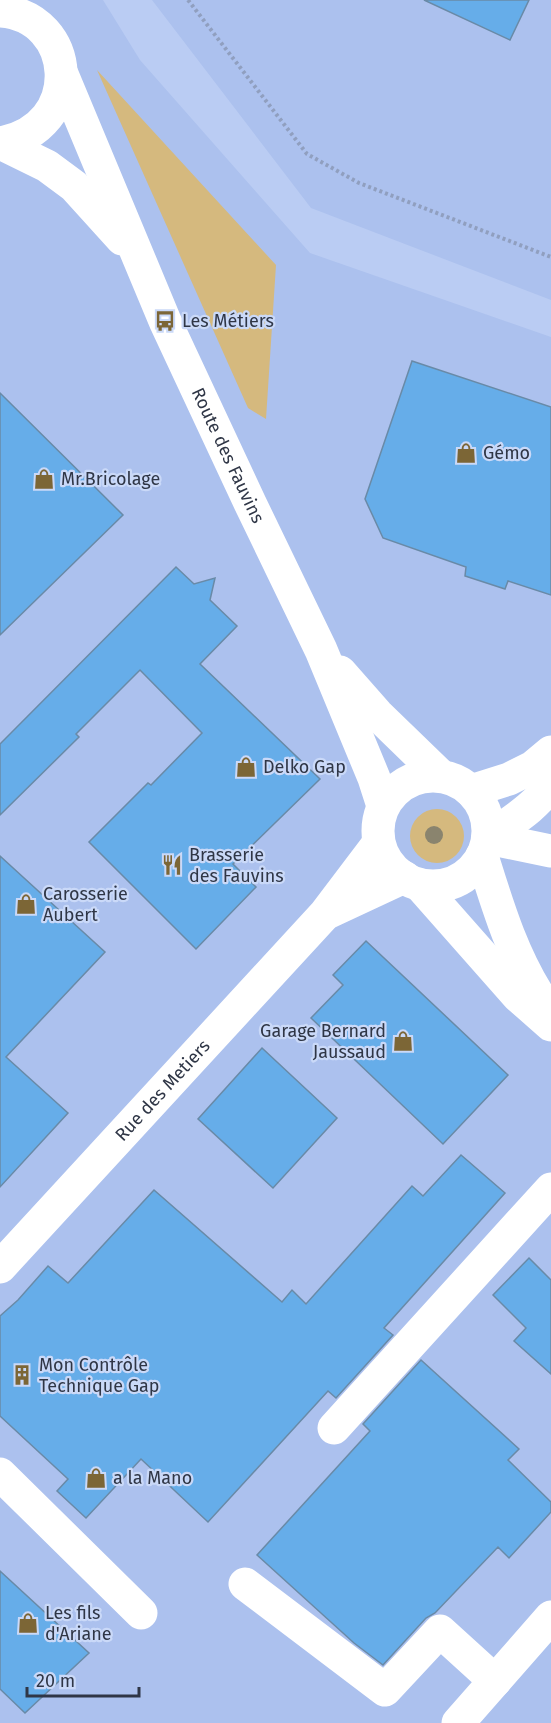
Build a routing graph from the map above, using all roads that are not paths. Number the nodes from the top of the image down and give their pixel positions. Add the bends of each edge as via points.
1 (0, 11) edge
2 (42, 14) edge
3 (62, 74) junction
4 (0, 143) edge
5 (138, 259) junction
6 (321, 651) junction
7 (551, 752) edge
8 (441, 776) junction
9 (551, 783) edge
10 (471, 791) junction
11 (382, 806) junction
12 (378, 843) junction
13 (485, 847) junction
14 (551, 851) edge
15 (412, 881) junction
16 (325, 914) junction
17 (551, 1015) edge
18 (551, 1025) edge
19 (551, 1189) edge
20 (0, 1267) edge
21 (334, 1428) dead end
22 (0, 1474) edge
23 (244, 1584) dead end
24 (141, 1613) dead end
25 (551, 1617) edge
26 (495, 1681) junction
27 (458, 1723) edge

1 - 2 street
2 - 3 street, Route des Fauvins
3 - 4 street via 58,99 45,121 24,136
3 - 5 street, Route des Fauvins
4 - 5 street, Route des Fauvins via 47,166 74,186
5 - 6 street, Route des Fauvins
6 - 8 street, Route des Fauvins via 377,714
6 - 11 street, Route des Fauvins
7 - 10 street via 509,779
8 - 10 street
8 - 11 street via 407,782
9 - 13 street
10 - 13 street via 487,818
11 - 12 street
12 - 15 street via 394,871
12 - 16 street, Rue des Metiers
13 - 14 street
13 - 15 street via 471,871 456,881 438,886
13 - 17 street via 505,928 519,963
15 - 16 street, Rue des Metiers
15 - 18 street via 518,996
16 - 20 street, Rue des Metiers
19 - 21 street
22 - 24 street
23 - 26 street via 385,1690 440,1630
25 - 26 street
26 - 27 street

